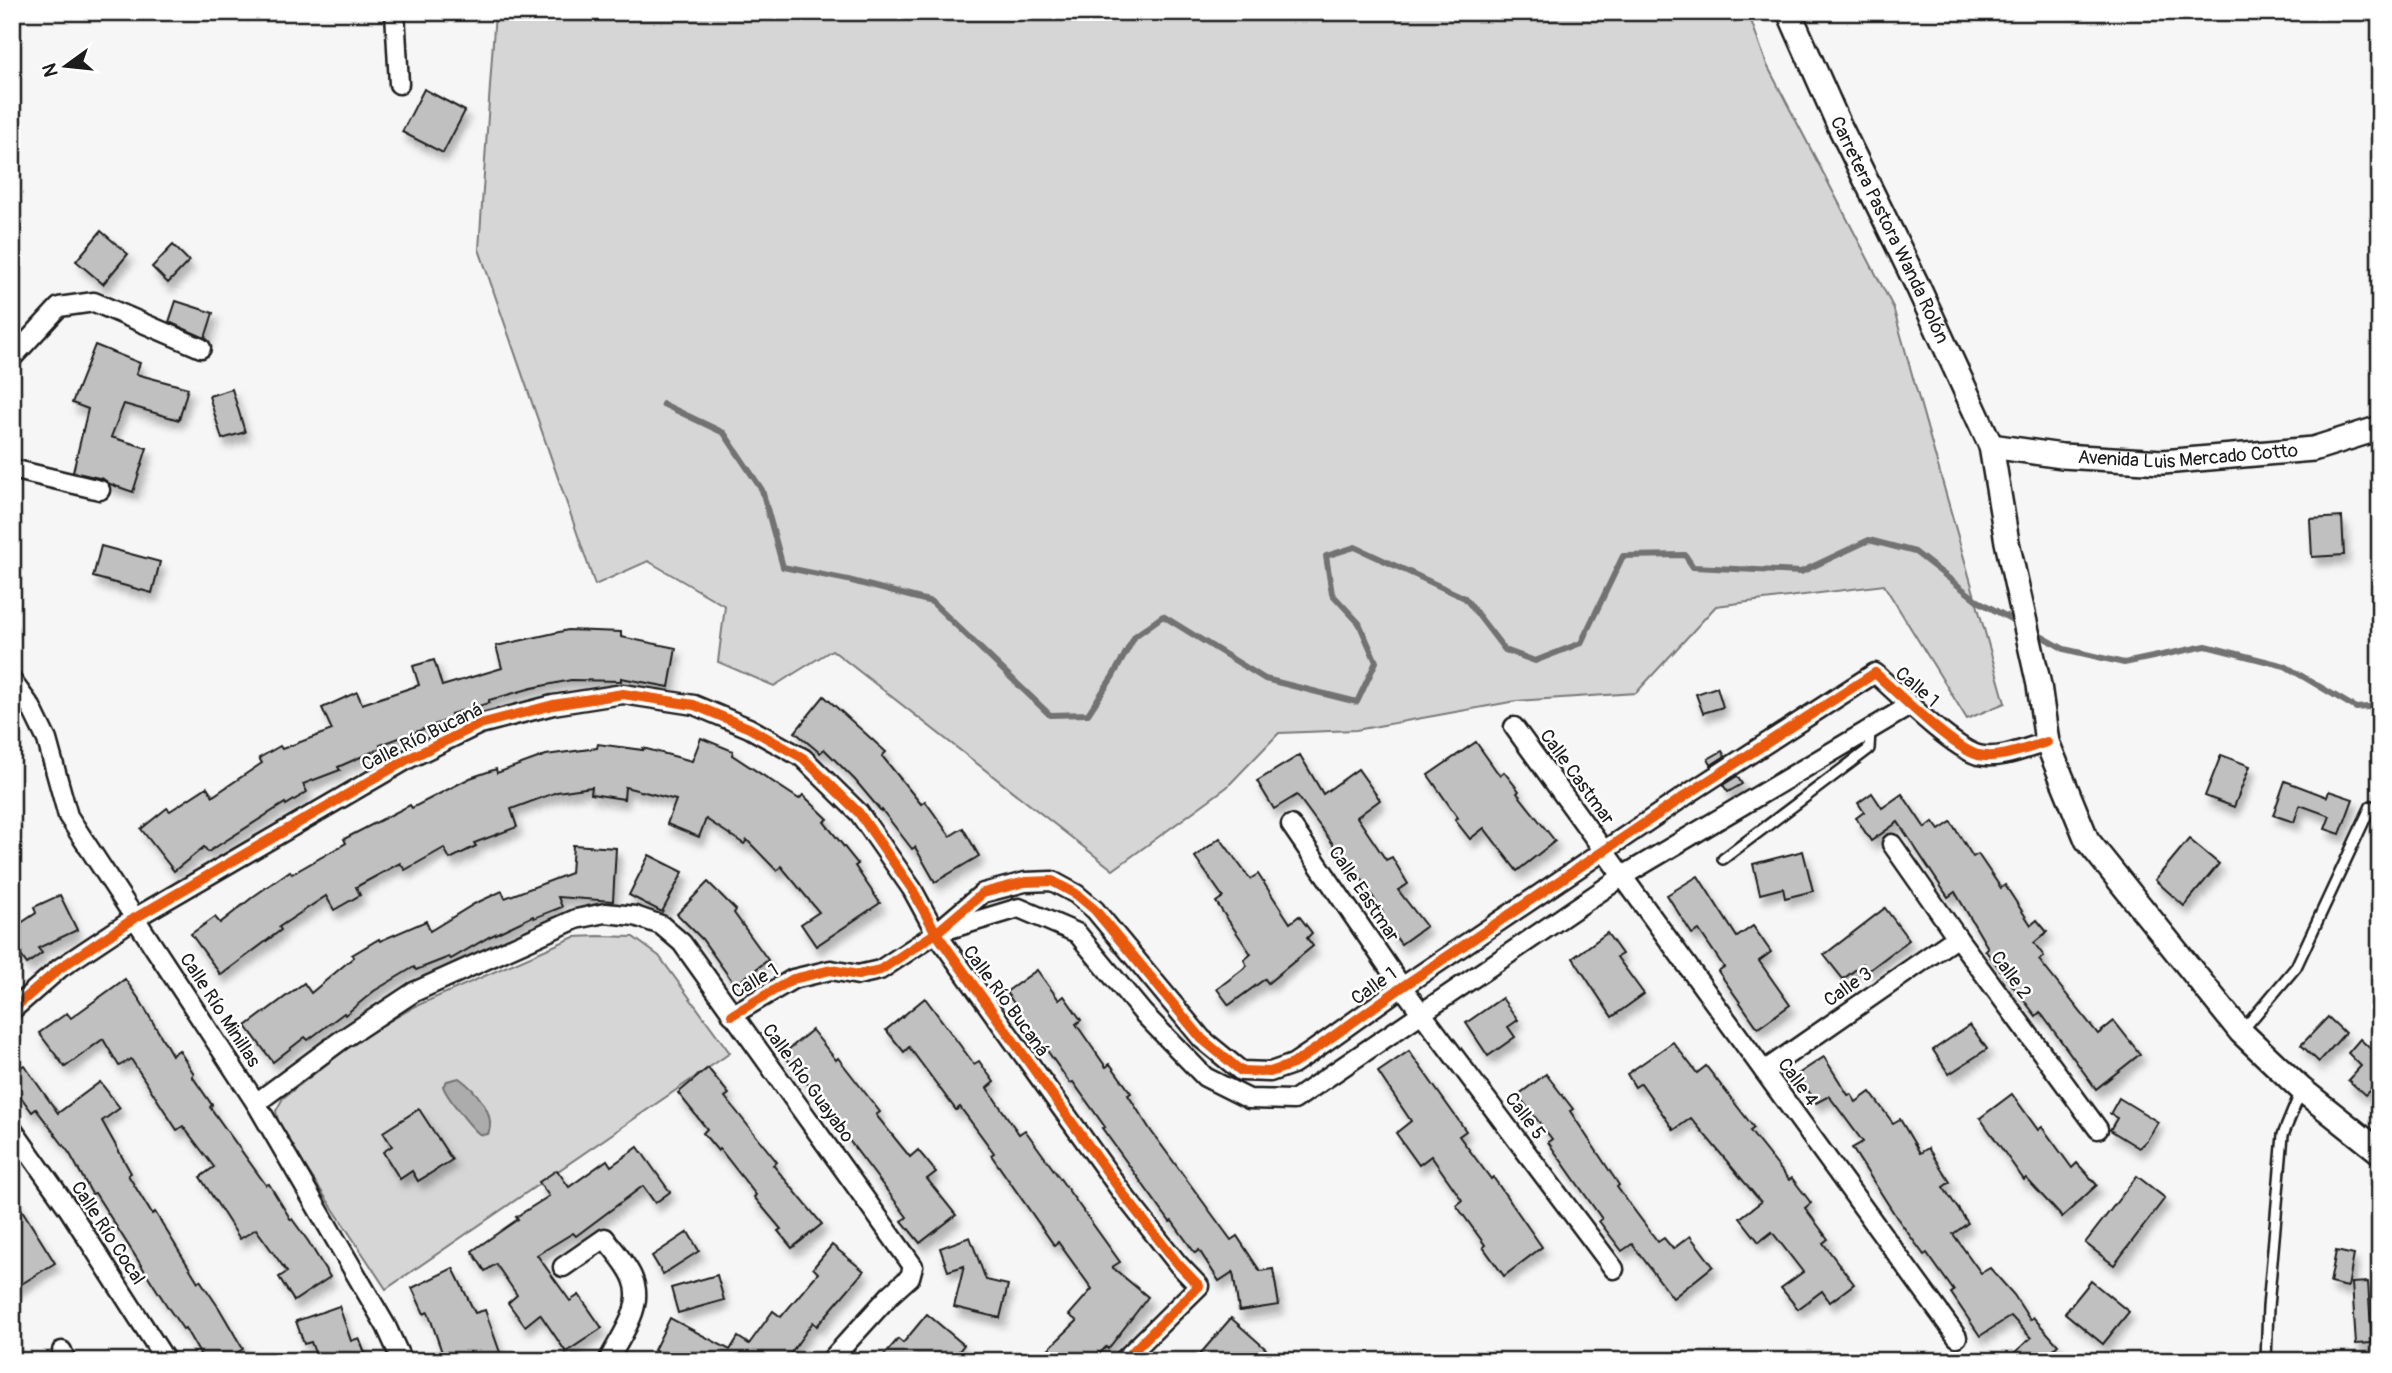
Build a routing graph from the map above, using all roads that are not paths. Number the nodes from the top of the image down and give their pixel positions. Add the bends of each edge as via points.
1 (395, 12) edge
2 (1789, 12) edge
3 (400, 84) dead end
4 (201, 348) dead end
5 (12, 358) edge
6 (2380, 428) edge
7 (1991, 446) junction
8 (12, 468) edge
9 (100, 490) dead end
10 (12, 681) edge
11 (1911, 705) junction
12 (1514, 727) dead end
13 (1870, 729) junction
14 (2047, 742) junction
15 (2371, 806) dead end
16 (1291, 825) dead end
17 (1892, 844) dead end
18 (1605, 851) junction
19 (1723, 859) dead end
20 (1623, 876) junction
21 (135, 918) junction
22 (936, 933) junction
23 (1957, 937) junction
24 (1402, 987) junction
25 (12, 1010) edge
26 (1421, 1012) junction
27 (732, 1014) junction
28 (2241, 1032) junction
29 (1763, 1071) junction
30 (2301, 1089) junction
31 (256, 1103) junction
32 (12, 1129) edge
33 (2098, 1129) dead end
34 (2380, 1152) edge
35 (563, 1267) dead end
36 (1614, 1269) dead end
37 (1957, 1337) dead end
38 (166, 1361) edge
39 (402, 1361) edge
40 (608, 1361) edge
41 (830, 1361) edge
42 (1124, 1361) edge
43 (2266, 1361) edge

1 - 3 street
2 - 7 street, Carretera Pastora Wanda Rolón
4 - 5 street via 94,302 59,307
6 - 7 street, Avenida Luis Mercado Cotto via 2314,449 2163,462
7 - 14 street, Carretera Pastora Wanda Rolón
8 - 9 street
10 - 21 street, Calle Río Minillas via 31,706 47,740 68,816
11 - 13 street, Calle 1
11 - 14 street, Calle 1 via 1977,755 2002,755
11 - 18 street, Calle 1 via 1875,673
12 - 18 street, Calle Castmar
13 - 19 lane via 1869,749
13 - 20 street, Calle 1
14 - 28 street, Carretera Pastora Wanda Rolón via 2087,840
15 - 28 lane via 2296,967
16 - 24 street, Calle Eastmar
17 - 23 street, Calle 2
18 - 20 street, Calle 4
18 - 24 street, Calle 1
20 - 26 street, Calle 1
20 - 29 street, Calle 4
21 - 22 street, Calle Río Bucaná via 408,759 480,724 553,705 623,694 694,705 803,758 859,813 912,889
21 - 25 street, Calle Río Bucaná via 60,968
21 - 31 street, Calle Río Minillas
22 - 24 street, Calle 1 via 982,893 1025,882 1052,881 1095,910 1202,1039 1241,1071 1270,1072 1293,1064
22 - 26 street, Calle 1 via 1019,908 1077,933 1143,1013 1205,1077 1249,1099 1294,1101
22 - 27 street, Calle 1 via 880,970 858,975 831,970 793,979
22 - 42 street, Calle Río Bucaná via 1126,1198 1199,1286
23 - 29 street, Calle 3
23 - 33 street, Calle 2
24 - 26 street, Calle 5
26 - 36 street, Calle 5
27 - 31 street, Calle Río Guayabo via 682,943 661,925 605,912 576,919 414,992
27 - 41 street, Calle Río Guayabo via 913,1266 910,1277
28 - 30 street, Carretera Pastora Wanda Rolón
29 - 37 street, Calle 4
30 - 34 street, Carretera Pastora Wanda Rolón
30 - 43 lane via 2283,1135
31 - 39 street, Calle Río Minillas
32 - 38 street, Calle Río Cocal
35 - 40 street via 605,1238 633,1278 638,1295 633,1313

